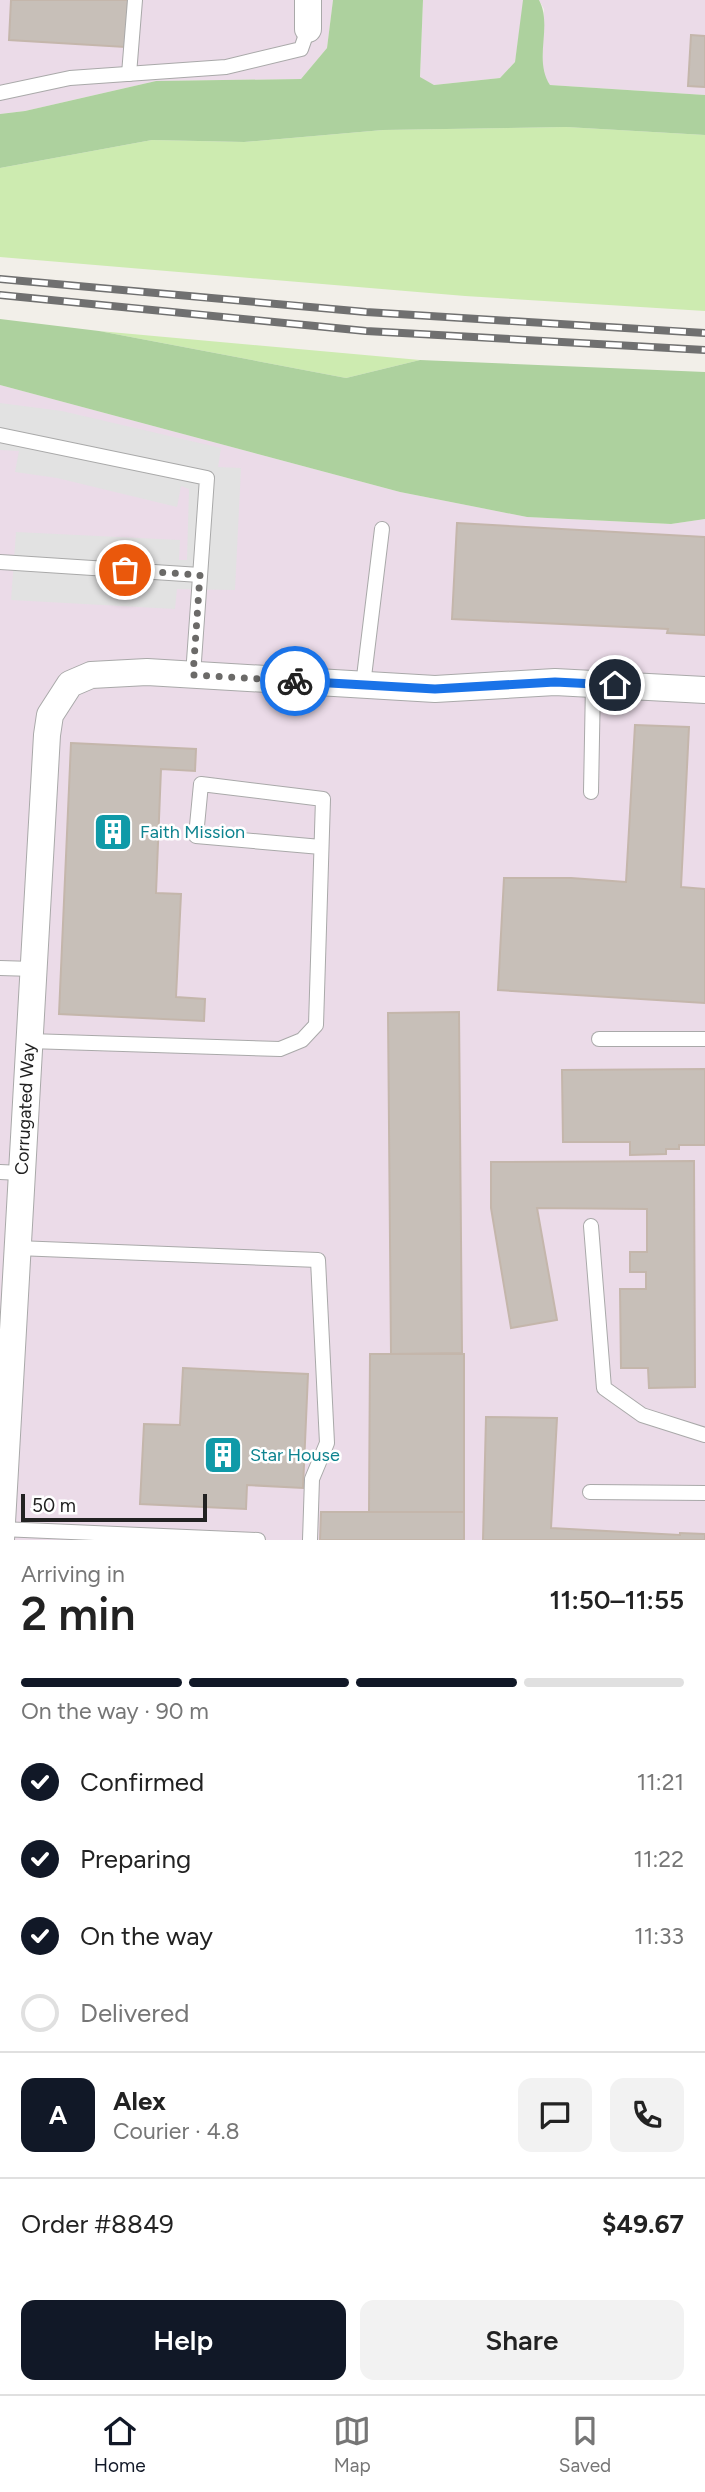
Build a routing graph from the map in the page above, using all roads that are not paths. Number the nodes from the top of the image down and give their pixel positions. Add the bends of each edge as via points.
1 (135, 0) edge
2 (308, 0) edge
3 (308, 29) joint
4 (129, 74) junction
5 (0, 93) edge
6 (0, 435) edge
7 (382, 529) dead end
8 (0, 562) edge
9 (200, 575) junction
10 (193, 675) junction
11 (593, 684) junction
12 (363, 685) junction
13 (705, 690) edge
14 (591, 792) dead end
15 (321, 847) junction
16 (0, 968) edge
17 (33, 970) junction
18 (599, 1039) dead end
19 (705, 1039) edge
20 (29, 1041) junction
21 (11, 1172) edge
22 (592, 1227) dead end
23 (17, 1248) junction
24 (705, 1435) edge
25 (590, 1492) dead end
26 (705, 1493) edge
27 (1, 1534) edge
28 (84, 1536) edge
29 (258, 1540) edge
30 (310, 1540) edge

1 - 4 lane
2 - 3 street
3 - 4 lane via 301,49 226,67
4 - 5 lane via 70,78
6 - 9 lane via 207,478
7 - 12 lane
8 - 9 lane
9 - 10 lane
10 - 12 street
10 - 17 street, Corrugated Way via 91,675 70,684 50,715
11 - 12 street via 435,689
11 - 13 street
11 - 14 lane
15 - 15 lane via 323,799 201,784 196,836
15 - 20 lane via 316,1025 302,1040 280,1049
16 - 17 lane
17 - 20 street, Corrugated Way
18 - 19 lane
20 - 21 street, Corrugated Way
21 - 23 street, Corrugated Way
22 - 24 lane via 604,1388 642,1415
23 - 27 street, Corrugated Way
23 - 30 lane via 318,1260 327,1443 312,1479
25 - 26 lane
27 - 28 lane
28 - 29 lane

